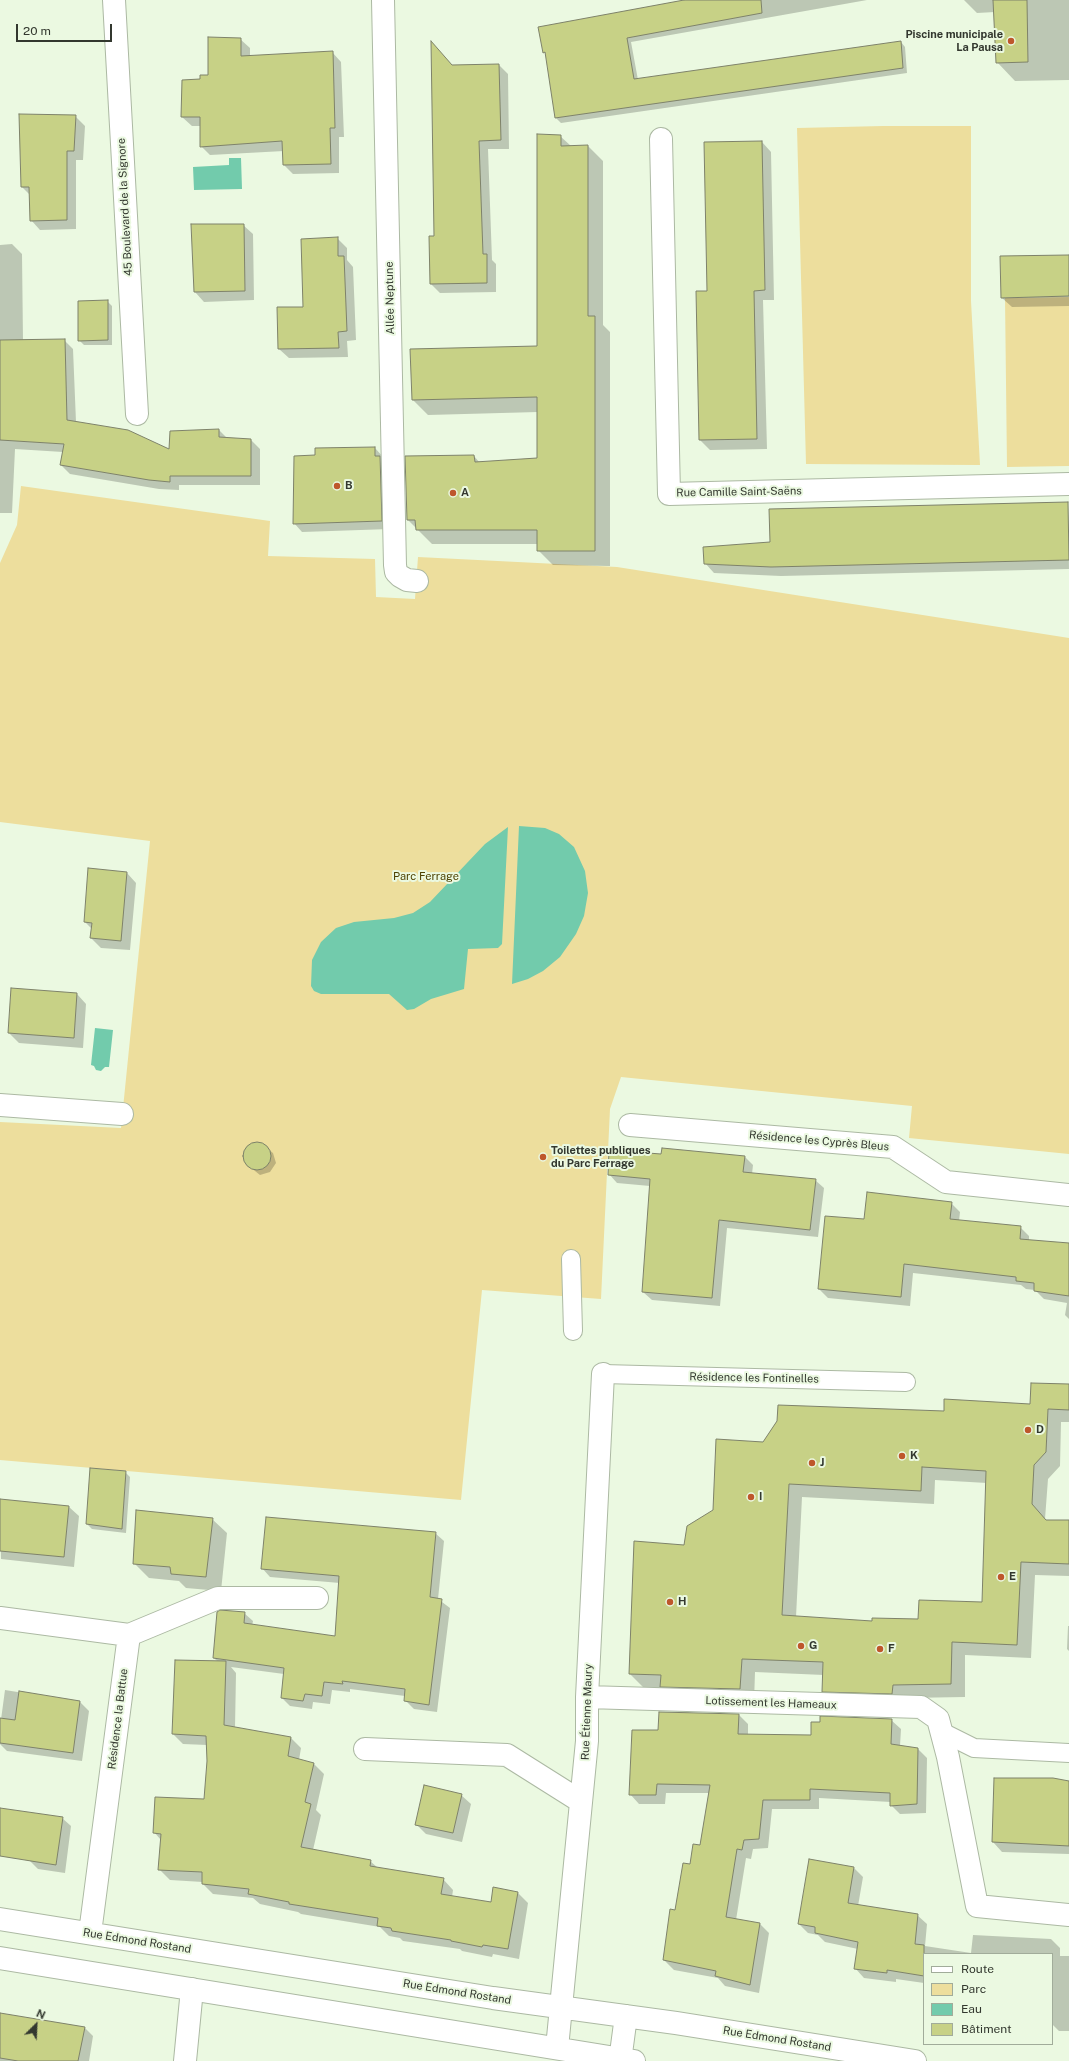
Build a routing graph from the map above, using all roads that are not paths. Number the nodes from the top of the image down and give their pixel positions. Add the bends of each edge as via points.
1 (114, 0) edge
2 (383, 0) edge
3 (662, 139) dead end
4 (137, 414) dead end
5 (1069, 484) edge
6 (417, 581) dead end
7 (0, 1105) edge
8 (129, 1114) dead end
9 (630, 1125) dead end
10 (1069, 1195) edge
11 (571, 1259) dead end
12 (573, 1331) dead end
13 (603, 1374) joint
14 (906, 1382) dead end
15 (317, 1598) dead end
16 (0, 1618) edge
17 (129, 1635) junction
18 (587, 1697) junction
19 (942, 1732) junction
20 (364, 1749) dead end
21 (1069, 1754) edge
22 (580, 1801) junction
23 (1069, 1915) edge
24 (0, 1919) edge
25 (90, 1933) junction
26 (0, 1958) edge
27 (192, 1989) junction
28 (562, 2006) junction
29 (626, 2016) junction
30 (557, 2048) junction
31 (625, 2060) edge
32 (185, 2061) edge
33 (914, 2061) edge

1 - 4 street, 45 Boulevard de la Signore
2 - 6 street, Allée Neptune via 395,564 396,572 400,576
3 - 5 street, Rue Camille Saint-Saëns via 670,494
7 - 8 street
9 - 10 street, Résidence les Cyprès Bleus via 893,1147 946,1182
11 - 12 lane
13 - 14 lane, Résidence les Fontinelles
13 - 18 street, Rue Étienne Maury
15 - 17 street via 218,1598
16 - 17 street
17 - 25 street, Résidence la Battue
18 - 19 street, Lotissement les Hameaux via 921,1707 938,1719
18 - 22 street, Rue Étienne Maury via 587,1741
19 - 21 lane via 974,1748
19 - 23 street, Lotissement les Hameaux via 977,1906
20 - 22 street via 507,1755
22 - 28 street, Rue Étienne Maury
24 - 25 street, Rue Edmond Rostand
25 - 28 street, Rue Edmond Rostand via 493,1998
26 - 27 street
27 - 30 street
27 - 32 street
28 - 29 street, Rue Edmond Rostand
28 - 30 street, Rue Étienne Maury
29 - 31 street
29 - 33 street, Rue Edmond Rostand
30 - 31 street

